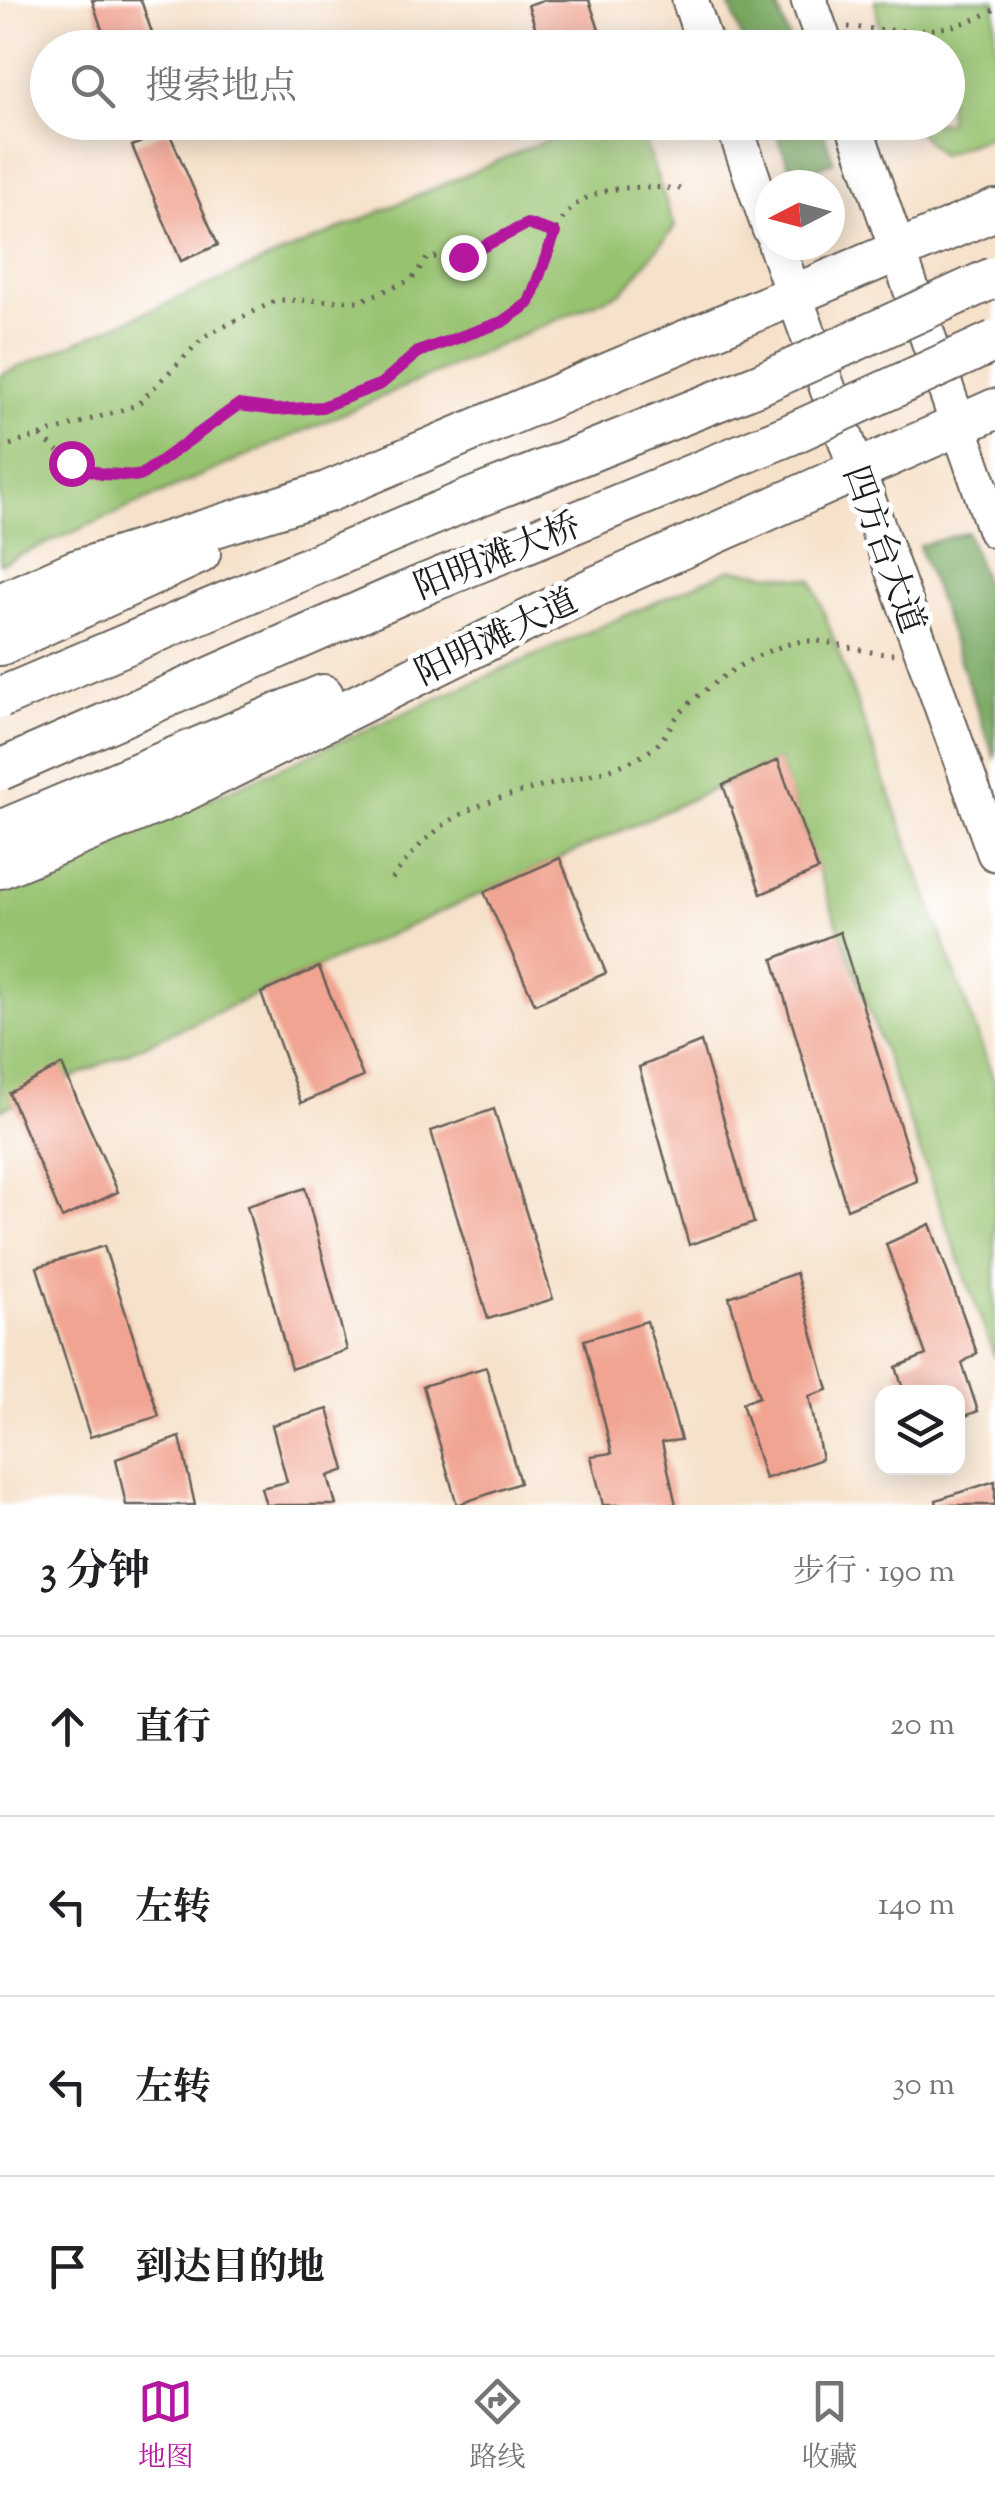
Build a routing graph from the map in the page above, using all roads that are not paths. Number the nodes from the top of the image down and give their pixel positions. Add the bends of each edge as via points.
1 (690, 0) edge
2 (700, 30) edge
3 (739, 140) edge
4 (859, 140) edge
5 (755, 186) edge
6 (995, 210) edge
7 (900, 253) junction
8 (781, 260) edge
9 (995, 276) edge
10 (793, 295) junction
11 (995, 341) edge
12 (995, 409) edge
13 (958, 426) junction
14 (857, 470) junction
15 (328, 492) junction
16 (995, 530) edge
17 (596, 586) junction
18 (0, 604) edge
19 (0, 646) edge
20 (0, 698) edge
21 (0, 770) edge
22 (0, 831) edge
23 (995, 853) edge
24 (0, 868) edge

1 - 2 main road
3 - 5 main road
4 - 7 main road
6 - 7 highway
7 - 10 highway
7 - 13 main road
8 - 10 main road, 四方台大道
9 - 20 highway, 阳明滩大桥, bridge via 762,384
10 - 14 main road, 四方台大道
10 - 15 highway
11 - 21 highway, 阳明滩大桥, bridge via 789,436 401,594
12 - 13 highway, 阳明滩大道
13 - 14 highway, 阳明滩大道
13 - 16 main road
14 - 17 highway, 阳明滩大道
14 - 23 main road, 四方台大道
15 - 18 highway via 74,571
15 - 19 highway
17 - 22 highway
17 - 24 highway, 阳明滩大道 via 170,798

